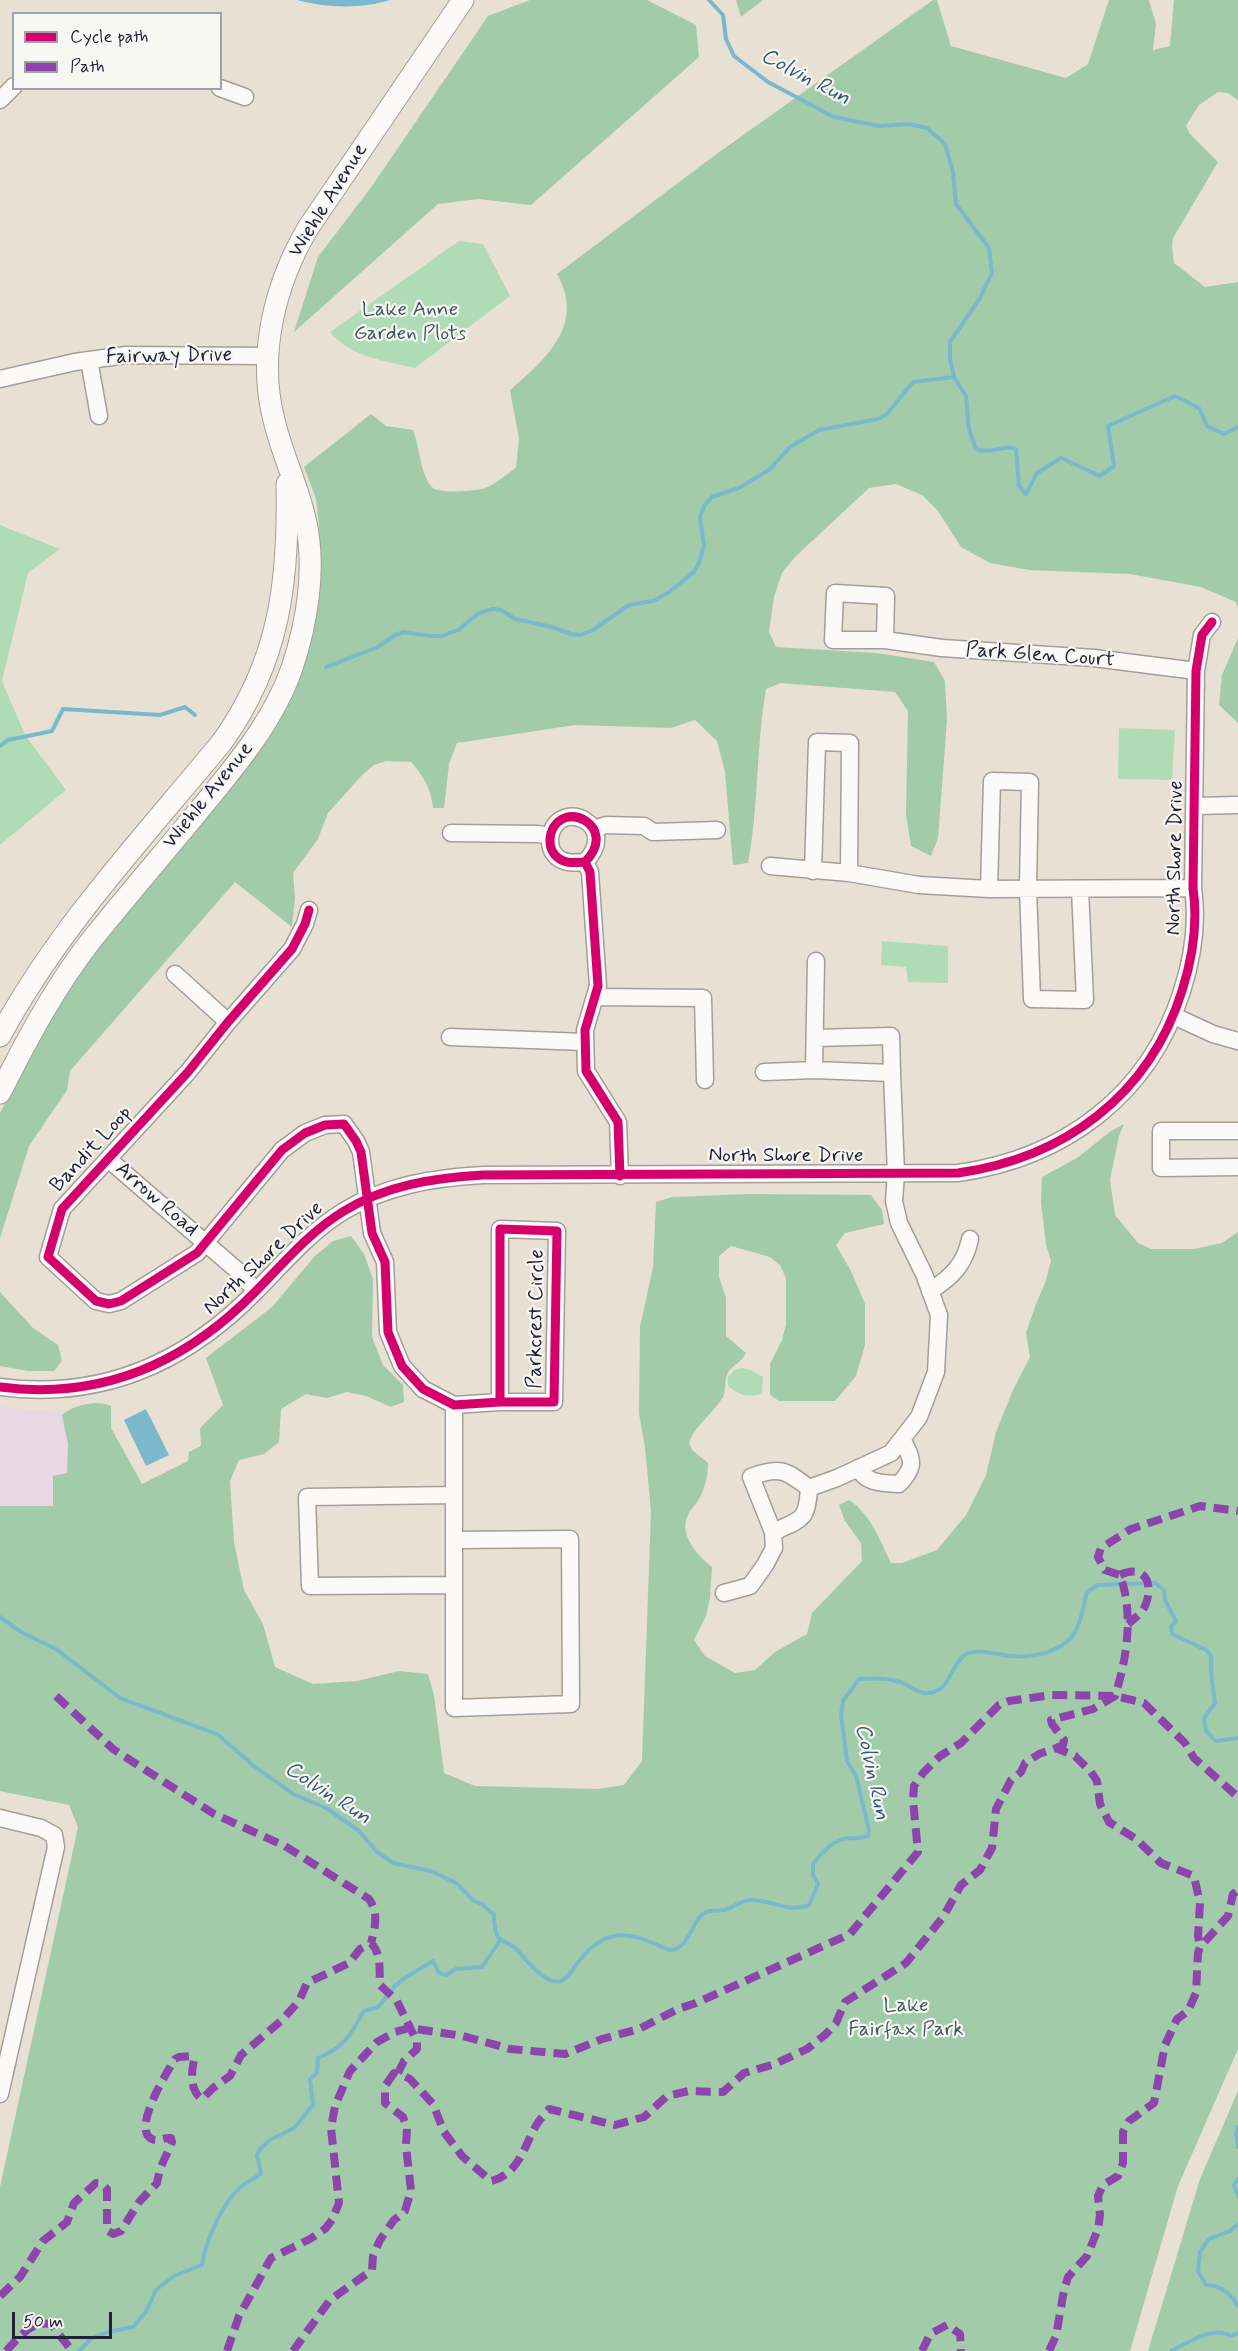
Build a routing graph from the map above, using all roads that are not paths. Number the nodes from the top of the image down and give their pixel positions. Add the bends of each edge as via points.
1 (462, 0) edge
2 (12, 88) edge
3 (222, 89) edge
4 (245, 97) dead end
5 (0, 100) edge
6 (268, 356) junction
7 (89, 360) junction
8 (0, 379) edge
9 (99, 416) dead end
10 (286, 462) junction
11 (1212, 622) dead end
12 (885, 640) dead end
13 (1196, 671) junction
14 (1238, 805) edge
15 (1195, 806) junction
16 (594, 829) junction
17 (717, 830) dead end
18 (452, 832) dead end
19 (550, 836) junction
20 (585, 862) junction
21 (770, 866) dead end
22 (813, 871) junction
23 (849, 873) junction
24 (1028, 888) junction
25 (1193, 888) junction
26 (989, 889) junction
27 (1080, 889) junction
28 (309, 910) dead end
29 (816, 961) dead end
30 (175, 974) dead end
31 (596, 997) junction
32 (1174, 1016) junction
33 (228, 1022) junction
34 (0, 1036) edge
35 (450, 1037) dead end
36 (815, 1038) junction
37 (1238, 1041) edge
38 (585, 1042) junction
39 (814, 1070) junction
40 (764, 1072) dead end
41 (892, 1072) junction
42 (705, 1080) dead end
43 (0, 1093) edge
44 (1238, 1131) edge
45 (108, 1159) junction
46 (1238, 1167) edge
47 (896, 1174) junction
48 (620, 1176) junction
49 (366, 1199) junction
50 (970, 1239) dead end
51 (206, 1243) junction
52 (256, 1291) junction
53 (930, 1291) junction
54 (0, 1387) edge
55 (500, 1402) junction
56 (454, 1405) junction
57 (902, 1439) junction
58 (858, 1468) junction
59 (809, 1488) junction
60 (454, 1495) junction
61 (773, 1532) junction
62 (454, 1540) junction
63 (453, 1585) junction
64 (724, 1593) dead end
65 (0, 1818) edge
66 (0, 2094) edge

1 - 6 main road, Wiehle Avenue via 294,252 277,300
2 - 5 street
3 - 4 street
6 - 7 street, Fairway Drive via 154,354
6 - 10 main road, Wiehle Avenue via 271,409
7 - 8 street, Fairway Drive
7 - 9 street
10 - 34 main road, Wiehle Avenue via 285,582 266,661 253,690 222,742 54,948
10 - 43 main road, Wiehle Avenue via 306,525 309,580 303,629 281,696 238,762 91,941 30,1034
11 - 13 street, North Shore Drive via 1202,635
12 - 13 street, Park Glen Court
13 - 15 street, North Shore Drive
14 - 15 street
15 - 25 street, North Shore Drive
16 - 17 street via 606,825 644,826 653,832
16 - 19 street via 577,817 566,817 555,825
16 - 20 street via 596,844
18 - 19 street
19 - 20 street via 551,849 559,859 571,864
20 - 31 street via 590,872
21 - 22 street
22 - 23 street
22 - 23 street via 817,742 850,743
23 - 26 street via 919,885
24 - 26 street
24 - 26 street via 1030,782 992,781
24 - 27 street
24 - 27 street via 1032,999 1085,1000
25 - 27 street
25 - 32 street, North Shore Drive via 1193,944
28 - 33 street, Bandit Loop via 292,949
29 - 36 street
30 - 33 street
31 - 38 street
31 - 42 street via 703,998
32 - 37 street
32 - 47 street, North Shore Drive via 1134,1081 1098,1115 1065,1138 1039,1152 985,1169
33 - 45 street, Bandit Loop
35 - 38 street
36 - 39 street
36 - 41 street via 891,1036
38 - 48 street via 586,1071 618,1122
39 - 40 street
39 - 41 street
41 - 47 street
44 - 46 street via 1161,1131 1161,1168
45 - 51 street, Arrow Road
45 - 51 street, Bandit Loop via 62,1209 48,1257 96,1301 121,1301 197,1253
47 - 48 street, North Shore Drive
47 - 53 street via 894,1201 899,1223
48 - 49 street, North Shore Drive via 442,1178
49 - 51 street, Bandit Loop via 361,1152 356,1141 344,1124 325,1125 305,1133 282,1150
49 - 52 street, North Shore Drive via 317,1229
49 - 56 street via 372,1233 385,1262 388,1332 402,1366 423,1389
50 - 53 street via 958,1270
51 - 52 street, Arrow Road
52 - 54 street, North Shore Drive via 204,1338 143,1370 104,1382 54,1390
53 - 57 street via 939,1315 936,1372 919,1417
55 - 55 street, Parkcrest Circle via 500,1229 556,1230 554,1402
55 - 56 street, Parkcrest Circle
56 - 60 street
57 - 58 street via 891,1452
57 - 58 street via 912,1458 910,1472 899,1484 876,1483 862,1476
58 - 59 street
59 - 61 street via 808,1510 800,1520
59 - 61 street via 782,1470 751,1477
60 - 62 street
60 - 63 street via 307,1497 310,1586
61 - 64 street via 774,1548 750,1586
62 - 63 street
62 - 63 street via 570,1539 571,1704 454,1708
65 - 66 street via 41,1828 54,1835 56,1847

